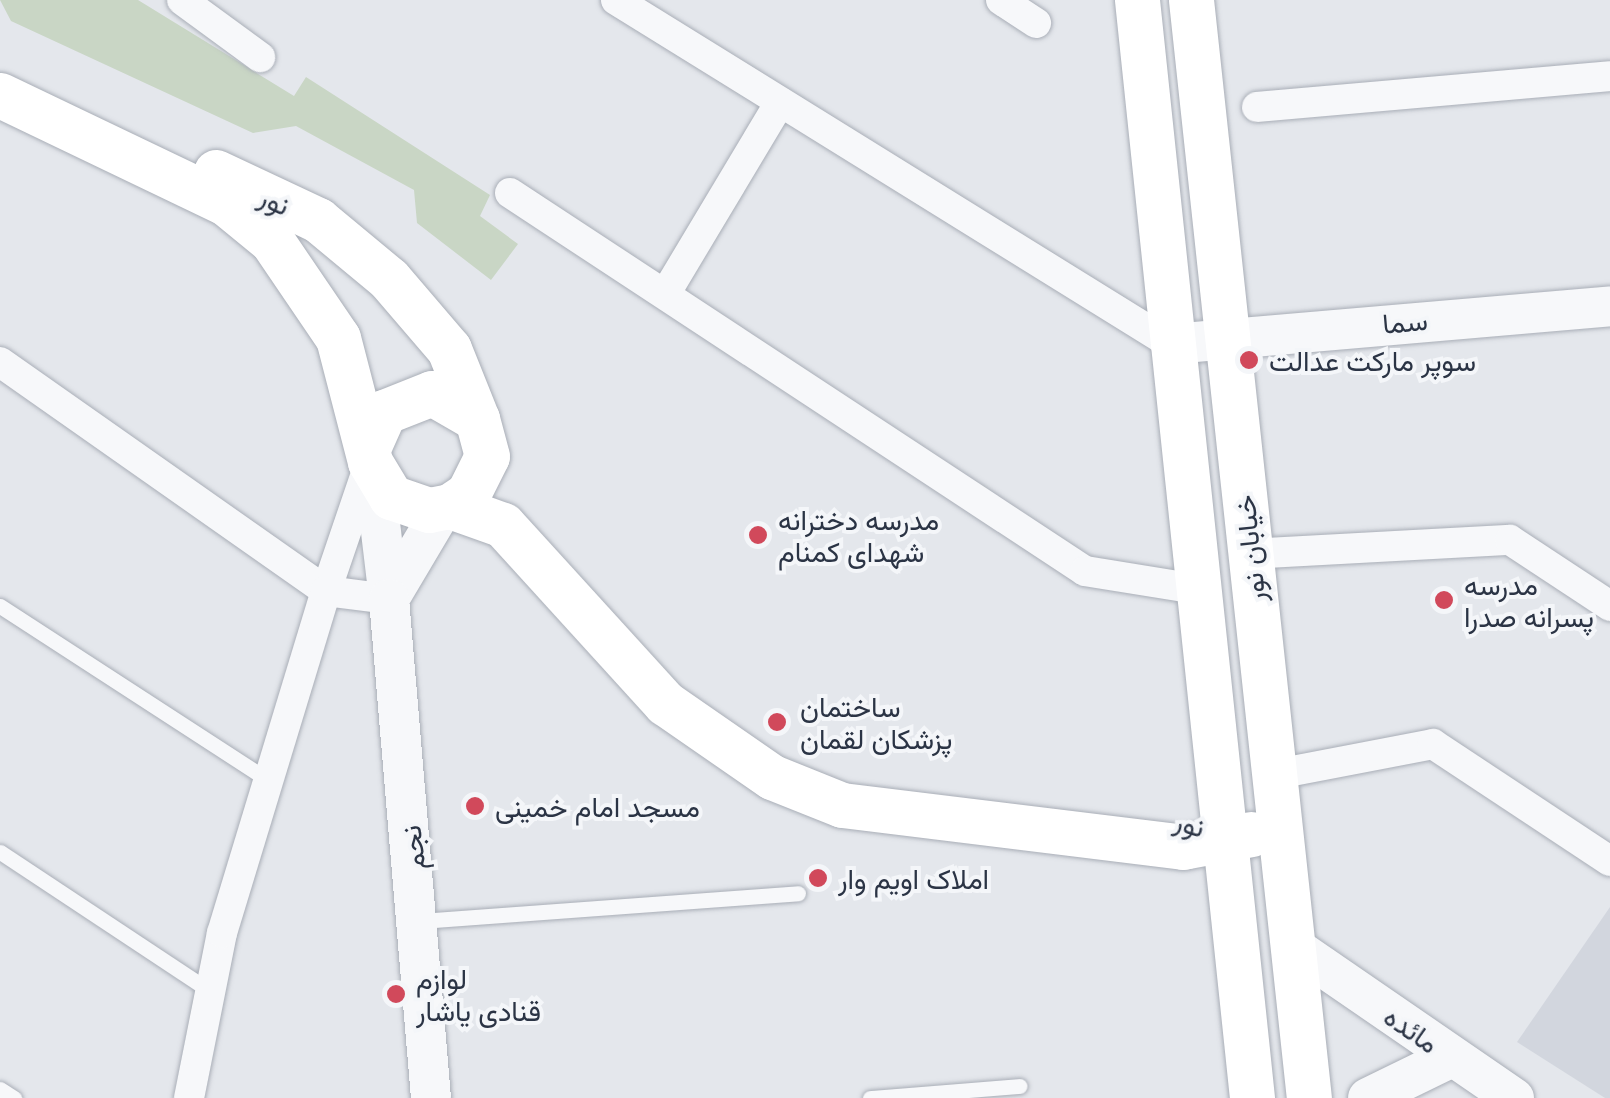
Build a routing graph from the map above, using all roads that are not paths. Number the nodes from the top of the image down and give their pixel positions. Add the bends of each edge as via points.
1 (182, 0) edge
2 (1000, 0) edge
3 (1137, 0) edge
4 (1190, 0) edge
5 (621, 1) edge
6 (1036, 23) dead end
7 (260, 57) dead end
8 (0, 63) edge
9 (1610, 76) edge
10 (0, 95) edge
11 (780, 102) junction
12 (1257, 108) dead end
13 (510, 193) dead end
14 (667, 290) junction
15 (1601, 311) edge
16 (1227, 335) junction
17 (1171, 344) junction
18 (0, 362) edge
19 (480, 427) junction
20 (371, 460) junction
21 (446, 507) junction
22 (1250, 554) junction
23 (1196, 589) junction
24 (326, 591) junction
25 (390, 599) junction
26 (0, 606) edge
27 (1610, 606) edge
28 (1272, 775) junction
29 (270, 781) junction
30 (1222, 834) junction
31 (1279, 834) junction
32 (0, 852) edge
33 (1610, 861) edge
34 (798, 893) dead end
35 (421, 921) junction
36 (1294, 948) junction
37 (210, 991) junction
38 (1452, 1057) junction
39 (1020, 1086) dead end
40 (0, 1089) edge
41 (14, 1098) edge
42 (189, 1098) edge
43 (431, 1098) edge
44 (870, 1098) edge
45 (1252, 1098) edge
46 (1309, 1098) edge
47 (1368, 1098) edge
48 (1514, 1098) edge

1 - 7 street
2 - 6 street
3 - 17 main road, خیابان نور
4 - 16 main road, خیابان نور
5 - 11 street
8 - 19 main road, نور via 340,236 438,334
9 - 12 street
10 - 20 main road, نور via 228,204 272,240 338,338
11 - 14 street
11 - 17 street
13 - 14 street
14 - 23 street via 1086,571
15 - 16 street, سما
16 - 17 street, سما
16 - 22 main road, خیابان نور
17 - 23 main road, خیابان نور
18 - 24 street
19 - 20 main road via 449,396 414,394 384,412
19 - 21 main road via 481,477
19 - 30 main road, نور via 514,511 696,698 767,745 876,790 1183,816
20 - 21 main road via 409,507
20 - 24 street
20 - 25 street, نجم
21 - 25 street
21 - 30 main road, نور via 503,524 665,703 772,778 861,808 1182,847
22 - 27 street via 1510,540
22 - 28 main road, خیابان نور
23 - 30 main road, خیابان نور
24 - 25 street
24 - 29 street
25 - 35 street, نجم
26 - 29 lane
28 - 31 main road, خیابان نور
28 - 33 street via 1434,744
29 - 37 street
30 - 31 main road
30 - 45 main road, خیابان نور
31 - 36 main road, خیابان نور
32 - 37 lane
34 - 35 lane
35 - 43 street, نجم
36 - 38 street, مائده
36 - 46 main road, خیابان نور
37 - 42 street
38 - 47 street, مائده
38 - 48 street
39 - 44 lane
40 - 41 lane

